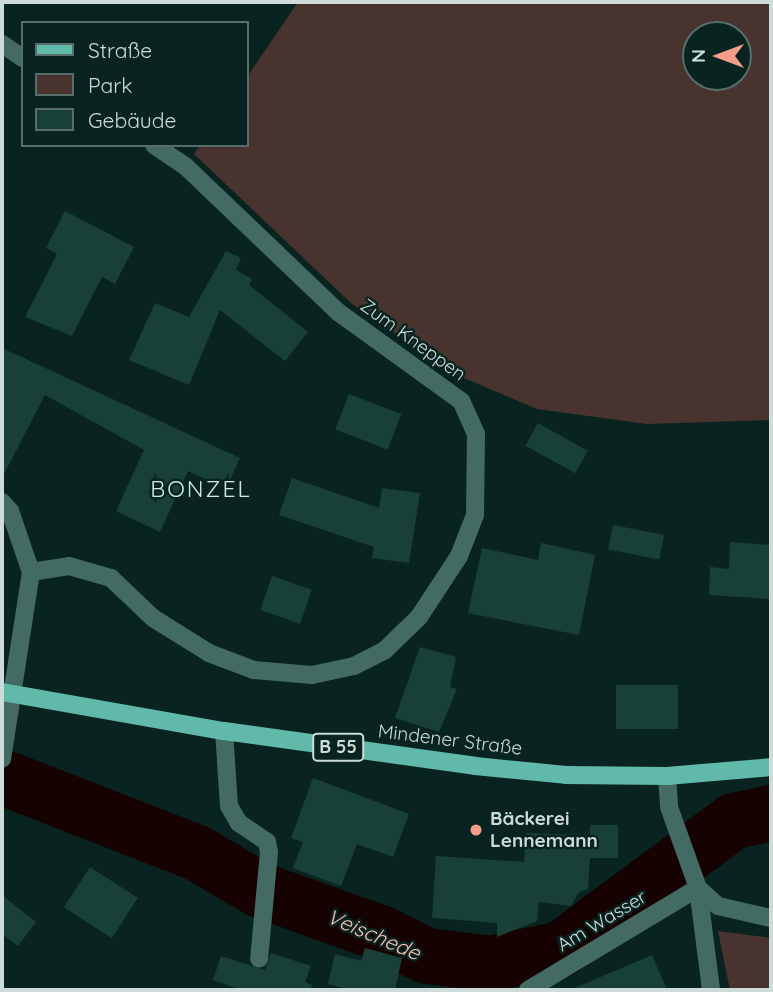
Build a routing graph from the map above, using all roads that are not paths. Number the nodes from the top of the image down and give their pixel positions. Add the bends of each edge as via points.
1 (2, 44) edge
2 (21, 57) edge
3 (157, 147) edge
4 (2, 502) edge
5 (31, 572) junction
6 (7, 692) edge
7 (225, 731) junction
8 (2, 759) edge
9 (771, 767) edge
10 (667, 776) junction
11 (694, 881) junction
12 (771, 918) edge
13 (259, 959) dead end
14 (528, 990) edge
15 (711, 990) edge

1 - 2 street
3 - 5 street, Zum Kneppen via 185,166 338,312 461,401 476,433 475,515 458,556 419,617 384,650 354,666 312,675 254,670 209,653 153,618 111,578 69,566
4 - 5 street via 10,511
5 - 6 street
6 - 7 main road, Mindener Straße / B 55
6 - 8 street
7 - 10 main road, Mindener Straße / B 55 via 475,766 566,775
7 - 13 street via 229,806 234,818 267,842 269,866
9 - 10 main road, Mindener Straße / B 55
10 - 11 street via 675,827
11 - 12 street via 718,906
11 - 14 street, Am Wasser
11 - 15 street

